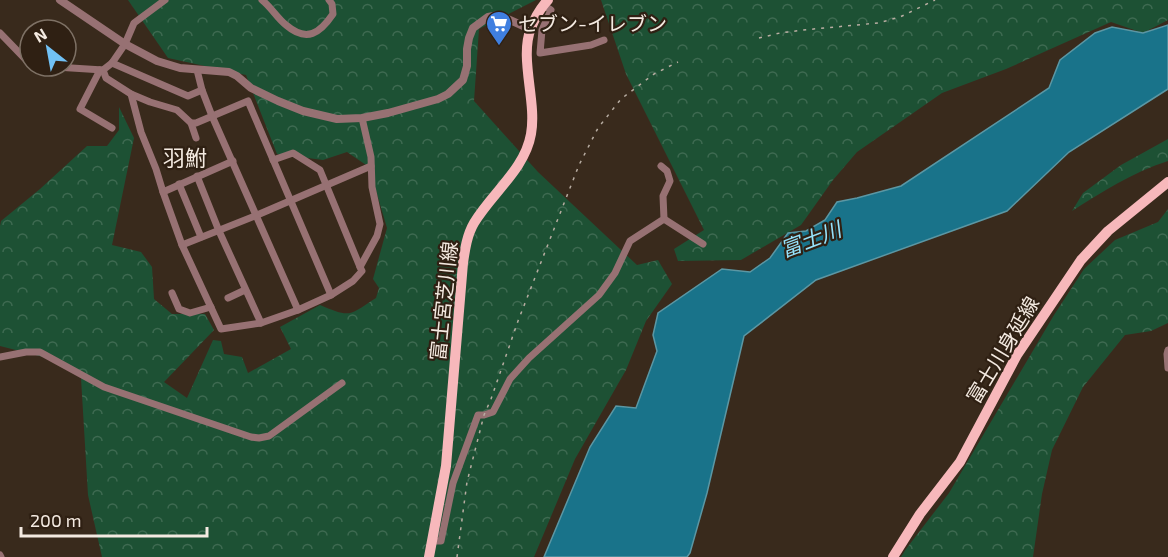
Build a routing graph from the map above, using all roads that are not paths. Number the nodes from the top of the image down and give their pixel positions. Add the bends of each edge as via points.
1 (60, 0) edge
2 (165, 0) edge
3 (262, 0) edge
4 (329, 0) edge
5 (545, 2) edge
6 (530, 29) junction
7 (0, 33) edge
8 (604, 40) dead end
9 (125, 44) junction
10 (18, 52) edge
11 (112, 63) junction
12 (78, 68) edge
13 (102, 70) junction
14 (197, 70) junction
15 (202, 90) junction
16 (131, 94) junction
17 (212, 116) junction
18 (362, 118) junction
19 (191, 123) junction
20 (112, 128) dead end
21 (195, 138) dead end
22 (273, 160) junction
23 (233, 161) junction
24 (371, 166) junction
25 (661, 166) dead end
26 (197, 176) junction
27 (1168, 182) edge
28 (179, 184) junction
29 (326, 185) junction
30 (163, 192) junction
31 (290, 201) junction
32 (255, 216) junction
33 (664, 219) junction
34 (219, 231) junction
35 (201, 237) junction
36 (703, 244) dead end
37 (182, 245) junction
38 (360, 267) junction
39 (245, 290) junction
40 (172, 293) dead end
41 (331, 295) junction
42 (228, 298) dead end
43 (211, 307) junction
44 (297, 310) junction
45 (261, 322) junction
46 (1168, 350) edge
47 (0, 357) edge
48 (1168, 368) edge
49 (342, 383) dead end
50 (432, 541) junction
51 (429, 557) edge
52 (893, 557) edge

1 - 9 street
2 - 9 street via 134,23
3 - 4 street via 286,26 309,36 326,25 333,14
5 - 6 main road, 富士宮芝川線
5 - 8 street via 551,10 542,30 540,53
6 - 18 street via 499,15 488,17 473,28 467,66 456,88 438,99
6 - 50 main road, 富士宮芝川線 via 527,43 532,116 528,146 474,223 467,240 446,466
7 - 10 street
9 - 11 street
9 - 14 street via 157,61
11 - 13 street
11 - 15 street via 188,96
12 - 13 street
13 - 16 street via 106,78
13 - 20 street via 80,109
14 - 15 street
14 - 18 street via 229,72 251,88 303,111 337,119
15 - 17 street
16 - 19 street via 177,110
16 - 30 street
17 - 19 street
17 - 22 street via 248,101
17 - 23 street
18 - 24 street
19 - 21 street
22 - 29 street via 293,153 320,170
22 - 31 street
23 - 26 street
23 - 32 street
24 - 29 street
24 - 38 street via 380,225
25 - 33 street via 670,181 663,196
26 - 28 street
26 - 34 street
27 - 52 main road, 富士川身延線 via 1108,231 1081,260 1017,355 960,462
28 - 30 street
28 - 35 street
29 - 31 street
29 - 38 street
30 - 37 street
31 - 32 street
31 - 41 street
32 - 34 street
32 - 44 street
33 - 36 street
33 - 50 street via 630,241 599,295 529,358 510,379 493,412 478,415 453,483 441,541
34 - 35 street
34 - 39 street
35 - 37 street
37 - 43 street
38 - 41 street via 362,271 353,281
39 - 42 street
39 - 45 street
40 - 43 street via 179,309 190,313
41 - 44 street
43 - 45 street via 221,329
44 - 45 street
46 - 48 street
47 - 49 street via 40,352 104,387 260,438
50 - 51 main road, 富士宮芝川線

